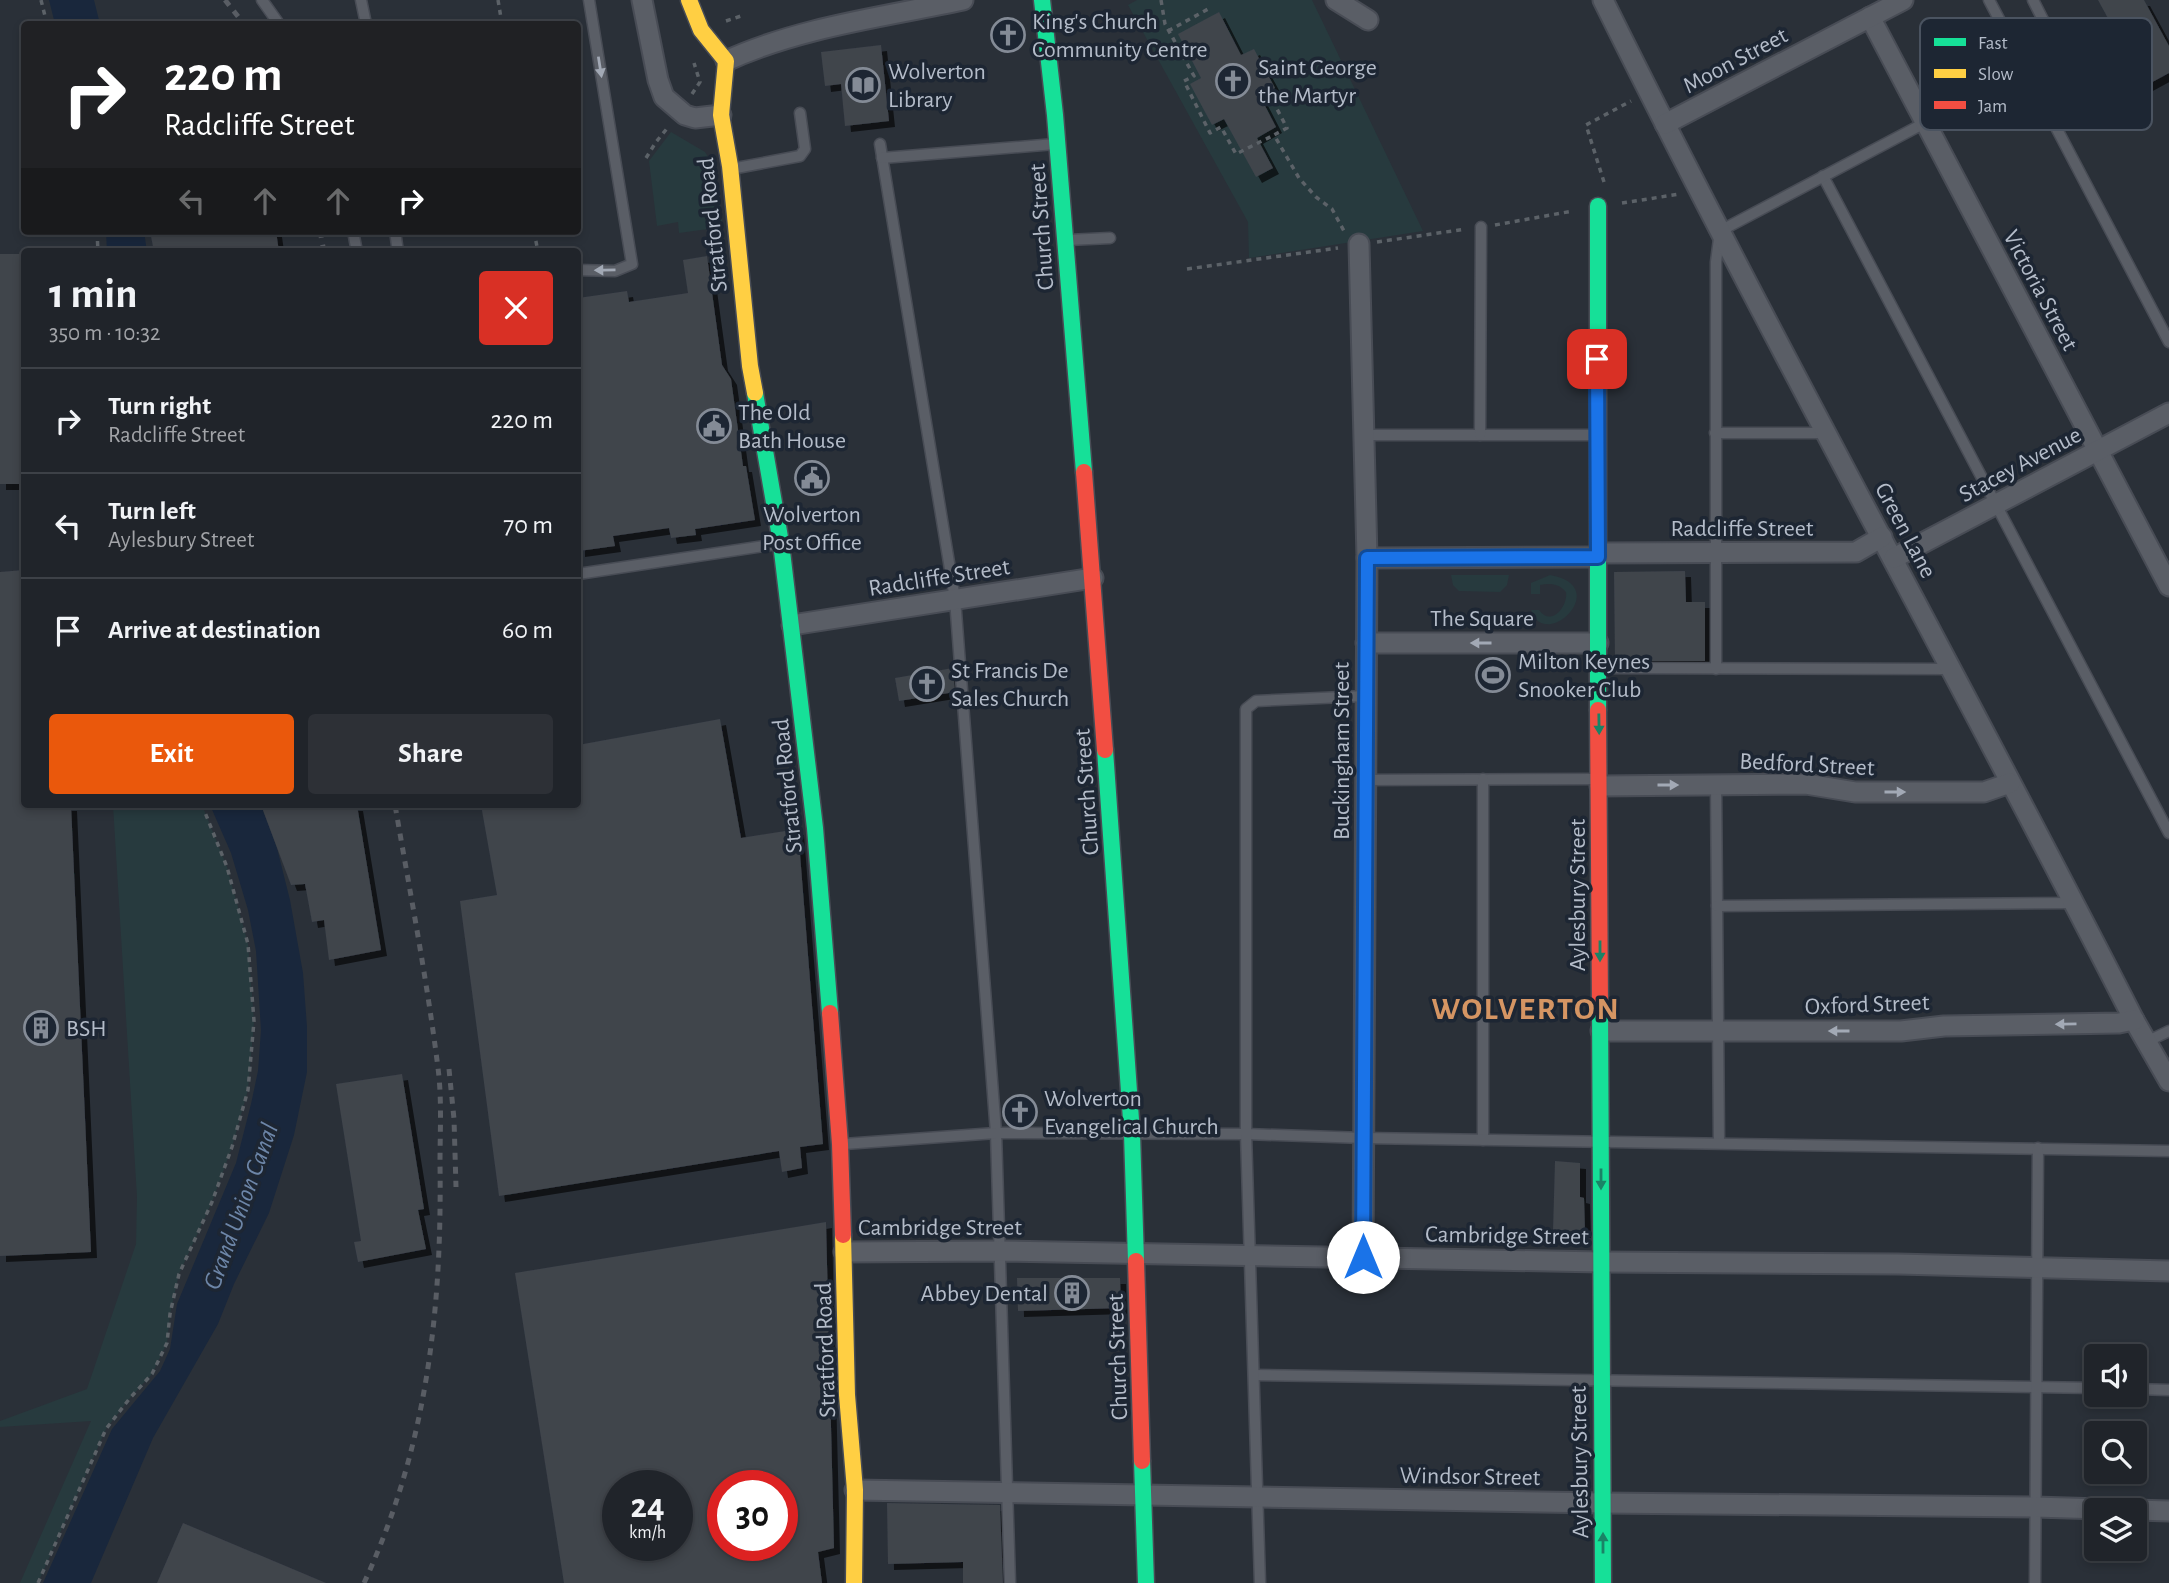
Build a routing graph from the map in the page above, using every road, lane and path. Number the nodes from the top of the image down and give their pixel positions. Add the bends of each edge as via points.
1 (41, 0) edge
2 (262, 0) edge
3 (361, 0) edge
4 (498, 0) edge
5 (589, 0) edge
6 (642, 0) edge
7 (689, 0) edge
8 (963, 0) edge
9 (1042, 0) edge
10 (1161, 0) edge
11 (1336, 0) edge
12 (1603, 0) edge
13 (1903, 0) edge
14 (1989, 0) edge
15 (2033, 0) edge
16 (1210, 9) dead end
17 (1870, 17) junction
18 (1999, 18) edge
19 (2042, 18) edge
20 (1368, 20) dead end
21 (46, 21) edge
22 (277, 21) edge
23 (365, 21) edge
24 (502, 21) edge
25 (1168, 30) junction
26 (692, 58) dead end
27 (726, 61) junction
28 (1268, 92) dead end
29 (1648, 92) junction
30 (681, 112) junction
31 (800, 113) dead end
32 (1920, 113) edge
33 (721, 115) junction
34 (1920, 123) edge
35 (1665, 124) junction
36 (1929, 130) edge
37 (2059, 130) edge
38 (1274, 135) junction
39 (880, 144) dead end
40 (1057, 144) junction
41 (646, 158) dead end
42 (882, 158) junction
43 (731, 169) junction
44 (1823, 176) junction
45 (1700, 191) junction
46 (1605, 205) junction
47 (1481, 228) junction
48 (1720, 231) junction
49 (1110, 238) dead end
50 (1064, 241) junction
51 (1355, 245) junction
52 (1187, 269) dead end
53 (581, 270) edge
54 (2169, 342) edge
55 (2169, 413) edge
56 (1715, 433) junction
57 (1828, 433) junction
58 (1363, 435) junction
59 (1480, 435) junction
60 (1597, 435) junction
61 (2097, 451) junction
62 (1995, 504) junction
63 (1882, 537) junction
64 (781, 543) junction
65 (1716, 552) junction
66 (1598, 555) junction
67 (1367, 558) junction
68 (1894, 558) junction
69 (581, 575) edge
70 (1093, 578) junction
71 (2169, 586) edge
72 (955, 599) junction
73 (792, 625) junction
74 (1366, 643) junction
75 (1598, 643) junction
76 (1598, 668) junction
77 (1716, 669) junction
78 (1951, 669) junction
79 (1366, 696) junction
80 (1483, 779) junction
81 (1365, 780) junction
82 (1600, 782) junction
83 (2010, 783) junction
84 (1716, 785) junction
85 (203, 808) edge
86 (2169, 833) edge
87 (2074, 902) junction
88 (1717, 906) junction
89 (2134, 1020) junction
90 (1718, 1030) junction
91 (1601, 1031) junction
92 (2169, 1031) edge
93 (2148, 1041) junction
94 (2169, 1081) edge
95 (996, 1133) junction
96 (1132, 1134) junction
97 (1246, 1134) junction
98 (1364, 1138) junction
99 (1483, 1140) junction
100 (1601, 1141) junction
101 (1719, 1143) junction
102 (840, 1144) junction
103 (2038, 1148) junction
104 (2169, 1151) edge
105 (1000, 1251) junction
106 (845, 1252) junction
107 (1137, 1254) junction
108 (1250, 1255) junction
109 (1363, 1257) junction
110 (1601, 1262) junction
111 (2037, 1269) junction
112 (2169, 1271) edge
113 (1254, 1375) junction
114 (1601, 1380) junction
115 (2036, 1387) junction
116 (2084, 1388) edge
117 (2147, 1389) edge
118 (2169, 1390) edge
119 (855, 1490) junction
120 (1007, 1491) junction
121 (1145, 1494) junction
122 (1258, 1497) junction
123 (1603, 1503) junction
124 (2035, 1507) junction
125 (2169, 1511) edge
126 (38, 1583) edge
127 (854, 1583) edge
128 (1010, 1583) edge
129 (1146, 1583) edge
130 (1260, 1583) edge
131 (1604, 1583) edge
132 (2035, 1583) edge

1 - 21 path
2 - 22 lane
3 - 23 lane
4 - 24 path
5 -> 53 lane via 632,264 615,271
6 - 30 street via 664,97
7 - 27 street via 701,30
8 - 27 street via 820,30 756,47
9 - 40 street, Church Street
10 - 25 path
11 - 20 street
12 - 29 street, Green Lane
13 - 17 street, Moon Street
14 - 18 lane
15 - 19 lane
16 - 25 path
17 - 32 street, Victoria Street
17 - 35 street, Moon Street
25 - 38 path via 1194,76 1184,81 1210,133 1222,127 1236,154
26 - 30 path via 700,82
27 - 33 street, Stratford Road
28 - 38 path via 1287,128
29 - 35 street, Green Lane
29 - 46 path via 1586,125
30 - 33 street via 695,118
30 - 41 path
31 - 43 lane via 806,149 800,156
33 - 43 street, Stratford Road
34 - 44 lane
35 - 45 street, Green Lane
36 - 61 street, Victoria Street
37 - 54 lane
38 - 51 path via 1299,177 1332,209
39 - 42 lane
40 - 42 lane
40 - 50 street, Church Street
42 - 72 lane
43 - 64 street, Stratford Road via 750,366
44 - 48 lane
44 - 62 lane
45 - 46 path
45 - 48 street, Green Lane
46 - 47 path
46 - 60 street, Aylesbury Street
47 - 51 path
47 - 59 lane
48 - 56 lane
48 - 57 street, Green Lane
49 - 50 lane
50 - 70 street, Church Street
51 - 52 path
51 - 58 street, Buckingham Street
55 - 61 street, Stacey Avenue
56 - 57 lane
56 - 65 lane
57 - 63 street, Green Lane
58 - 59 lane
58 - 67 street, Buckingham Street
59 - 60 lane
60 - 66 street, Aylesbury Street
61 - 62 street, Stacey Avenue
61 - 71 street, Victoria Street
62 - 68 street, Stacey Avenue
62 - 86 lane
63 - 65 street, Radcliffe Street via 1856,552
63 - 68 street, Green Lane
64 - 69 lane
64 - 73 street, Stratford Road
65 - 66 street, Radcliffe Street
65 - 77 lane
66 - 67 street, Radcliffe Street
66 - 75 street, Aylesbury Street
67 - 74 street, Buckingham Street
68 - 78 street, Green Lane
70 - 72 street, Radcliffe Street
70 - 96 street, Church Street
72 - 73 street, Radcliffe Street
72 - 95 lane
73 - 102 street, Stratford Road via 815,828
75 -> 74 street, The Square
74 - 79 street, Buckingham Street
75 - 76 street, Aylesbury Street
76 - 77 lane
76 -> 82 street, Aylesbury Street
77 - 78 lane
78 - 83 street, Green Lane
79 - 81 street, Buckingham Street
79 - 97 lane via 1256,701 1246,709
80 - 81 lane
80 - 82 lane
80 - 99 lane
81 - 98 street, Buckingham Street
82 -> 84 street, Bedford Street
82 -> 91 street, Aylesbury Street
84 -> 83 street, Bedford Street via 1984,792
83 - 87 street, Green Lane
84 - 88 lane
85 - 126 path via 227,867 248,944 254,1021 248,1090 212,1202 179,1274 167,1343 152,1374 106,1429
87 - 88 lane
87 - 89 street, Green Lane
88 - 90 lane
89 -> 90 street, Oxford Street via 1901,1031
89 - 93 street, Green Lane
90 - 91 street, Oxford Street
90 - 101 lane
91 - 100 street, Aylesbury Street
92 - 93 lane
93 - 94 street, Green Lane
95 - 96 lane
95 - 102 lane
95 - 105 lane
96 - 97 lane
96 - 107 street, Church Street
97 - 98 lane
97 - 108 lane
98 - 99 lane
98 - 109 street, Buckingham Street
99 - 100 lane
100 - 101 lane
100 -> 110 street, Aylesbury Street
101 - 103 lane
102 - 106 street, Stratford Road
103 - 104 lane
103 - 111 lane
105 - 106 street, Cambridge Street
105 - 107 street, Cambridge Street
105 - 120 lane
106 - 119 street, Stratford Road via 847,1395
107 - 108 street, Cambridge Street
107 - 121 street, Church Street
108 - 109 street, Cambridge Street
108 - 113 lane
109 - 110 street, Cambridge Street
110 - 111 street, Cambridge Street
110 - 114 street, Aylesbury Street
111 - 112 street, Cambridge Street
111 - 115 lane
113 - 114 lane
113 - 122 lane
114 - 115 lane
114 - 123 street, Aylesbury Street
115 - 116 lane
115 - 124 lane
117 - 118 lane
119 - 120 street, Windsor Street
119 - 127 street, Stratford Road
120 - 121 street, Windsor Street
120 - 128 lane
121 - 122 street, Windsor Street
121 - 129 street, Church Street
122 - 123 street, Windsor Street
122 - 130 lane
123 - 124 street, Windsor Street
131 -> 123 street, Aylesbury Street
124 - 125 street, Windsor Street
124 - 132 lane

